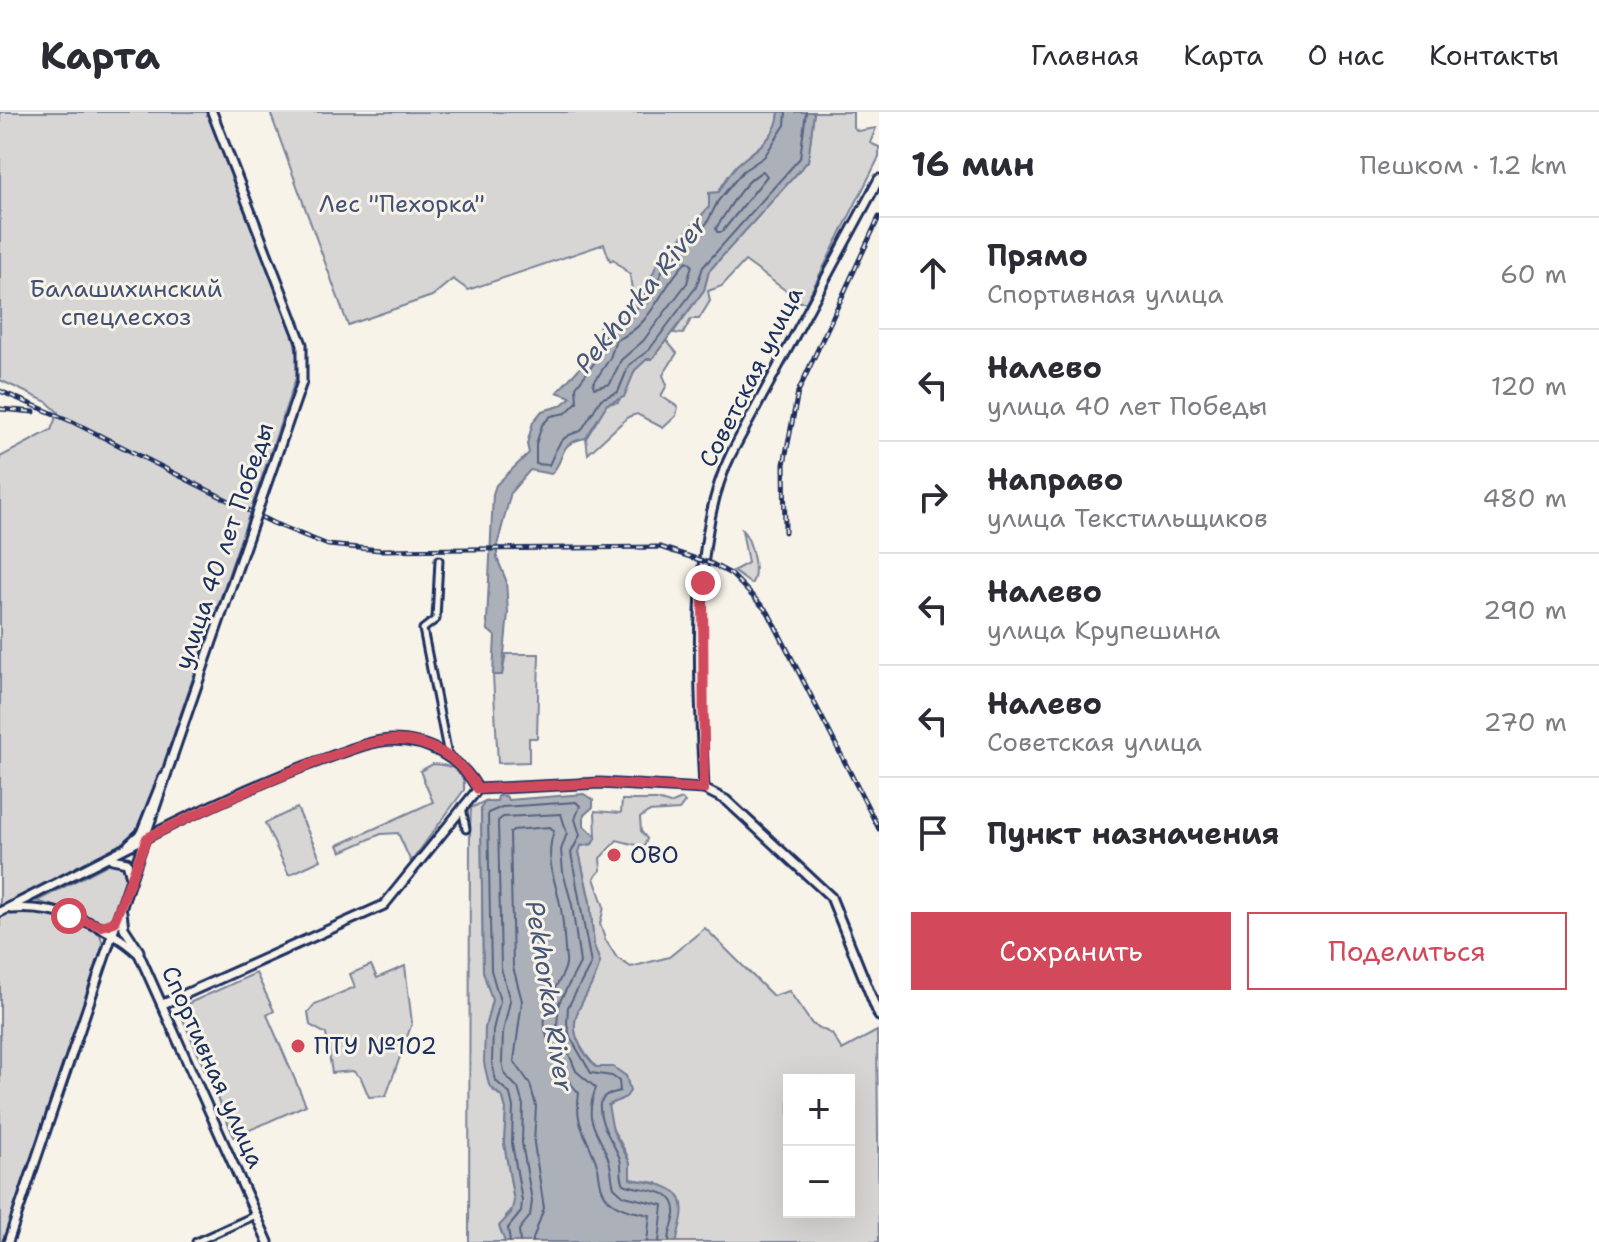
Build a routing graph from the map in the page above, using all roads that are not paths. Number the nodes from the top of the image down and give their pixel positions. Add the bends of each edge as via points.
1 (212, 112) edge
2 (879, 179) edge
3 (439, 560) dead end
4 (448, 755) junction
5 (172, 758) junction
6 (478, 789) junction
7 (704, 789) junction
8 (159, 802) junction
9 (461, 806) junction
10 (168, 828) junction
11 (466, 829) dead end
12 (147, 838) junction
13 (108, 860) junction
14 (130, 883) junction
15 (35, 895) junction
16 (123, 906) junction
17 (33, 907) junction
18 (2, 911) edge
19 (94, 925) junction
20 (112, 935) junction
21 (135, 950) junction
22 (103, 959) junction
23 (144, 960) junction
24 (163, 1004) junction
25 (879, 1016) edge
26 (256, 1215) junction
27 (8, 1242) edge
28 (196, 1242) edge
29 (268, 1242) edge

1 - 5 street, улица 40 лет Победы, bridge via 302,344 302,382
2 - 7 street, Советская улица via 713,497 702,602
3 - 4 street via 436,619 423,629
4 - 6 street
4 - 10 street via 412,742 365,745 281,775
5 - 8 street, улица 40 лет Победы
5 - 13 street, улица 40 лет Победы via 141,833
6 - 7 street via 600,783
6 - 9 street
7 - 25 street via 726,800 831,897
8 - 10 street via 158,819
8 - 12 street, улица 40 лет Победы
9 - 11 street
9 - 24 street via 384,905
10 - 12 street
12 - 13 street
12 - 14 street, улица 40 лет Победы
13 - 14 street via 127,862
13 - 15 street
14 - 16 street, улица 40 лет Победы
15 - 17 street via 30,900
15 - 18 street
16 - 19 street via 111,924
16 - 20 street, улица 40 лет Победы
16 - 23 street via 124,928
17 - 18 street, Спортивная улица
17 - 19 street, Спортивная улица
19 - 20 street, Спортивная улица
19 - 22 street via 105,940
20 - 21 street, Спортивная улица
20 - 22 street, улица 40 лет Победы
21 - 22 street via 116,947
21 - 23 street, Спортивная улица
22 - 27 street, улица 40 лет Победы
23 - 24 street, Спортивная улица
24 - 26 street, Спортивная улица
26 - 28 street
26 - 29 street, Спортивная улица

